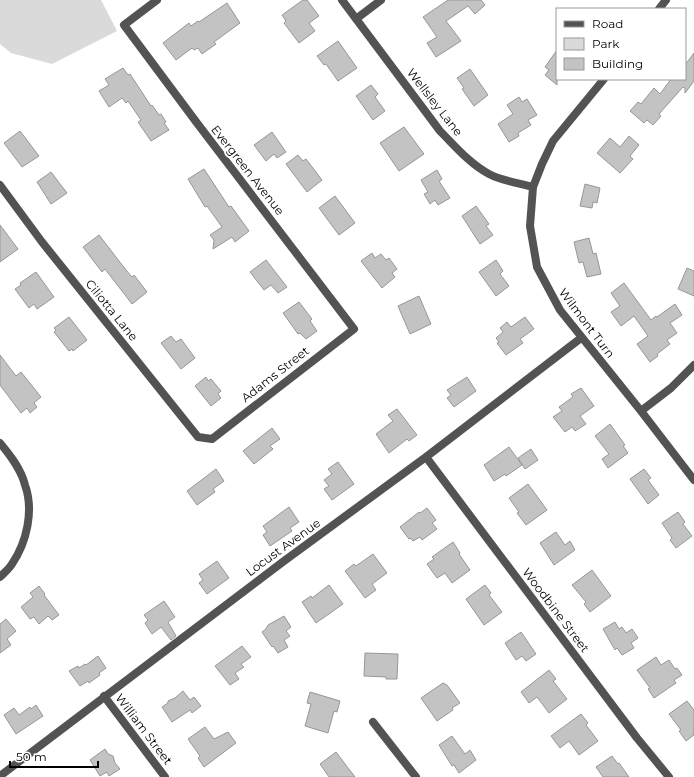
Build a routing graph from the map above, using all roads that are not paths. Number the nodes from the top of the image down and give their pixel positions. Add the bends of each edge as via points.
1 (157, 0) edge
2 (342, 0) edge
3 (381, 0) edge
4 (666, 0) edge
5 (660, 8) edge
6 (356, 19) junction
7 (603, 80) edge
8 (0, 185) edge
9 (533, 187) junction
10 (354, 329) joint
11 (581, 338) junction
12 (694, 365) edge
13 (641, 411) junction
14 (212, 439) joint
15 (0, 443) edge
16 (426, 457) junction
17 (694, 480) edge
18 (0, 578) edge
19 (104, 696) junction
20 (373, 722) dead end
21 (0, 776) edge
22 (165, 777) edge
23 (416, 777) edge
24 (669, 777) edge

1 - 10 street, Evergreen Avenue via 124,25
2 - 6 street, Wellsley Lane
3 - 6 street
4 - 5 street
6 - 9 street, Wellsley Lane via 440,131 458,150 489,174
7 - 9 street, Wilmont Turn via 553,141
8 - 14 street, Ciliotta Lane via 42,242 198,437
9 - 11 street, Wilmont Turn via 530,226 537,268 560,310
10 - 14 street, Adams Street
11 - 13 street, Wilmont Turn
11 - 16 street, Locust Avenue
12 - 13 street via 671,388
13 - 17 street, Wilmont Turn
15 - 18 street via 16,465 25,484 29,505 28,525 23,544 12,564
16 - 19 street, Locust Avenue
16 - 24 street, Woodbine Street
19 - 21 street, Locust Avenue
19 - 22 street, William Street
20 - 23 street

